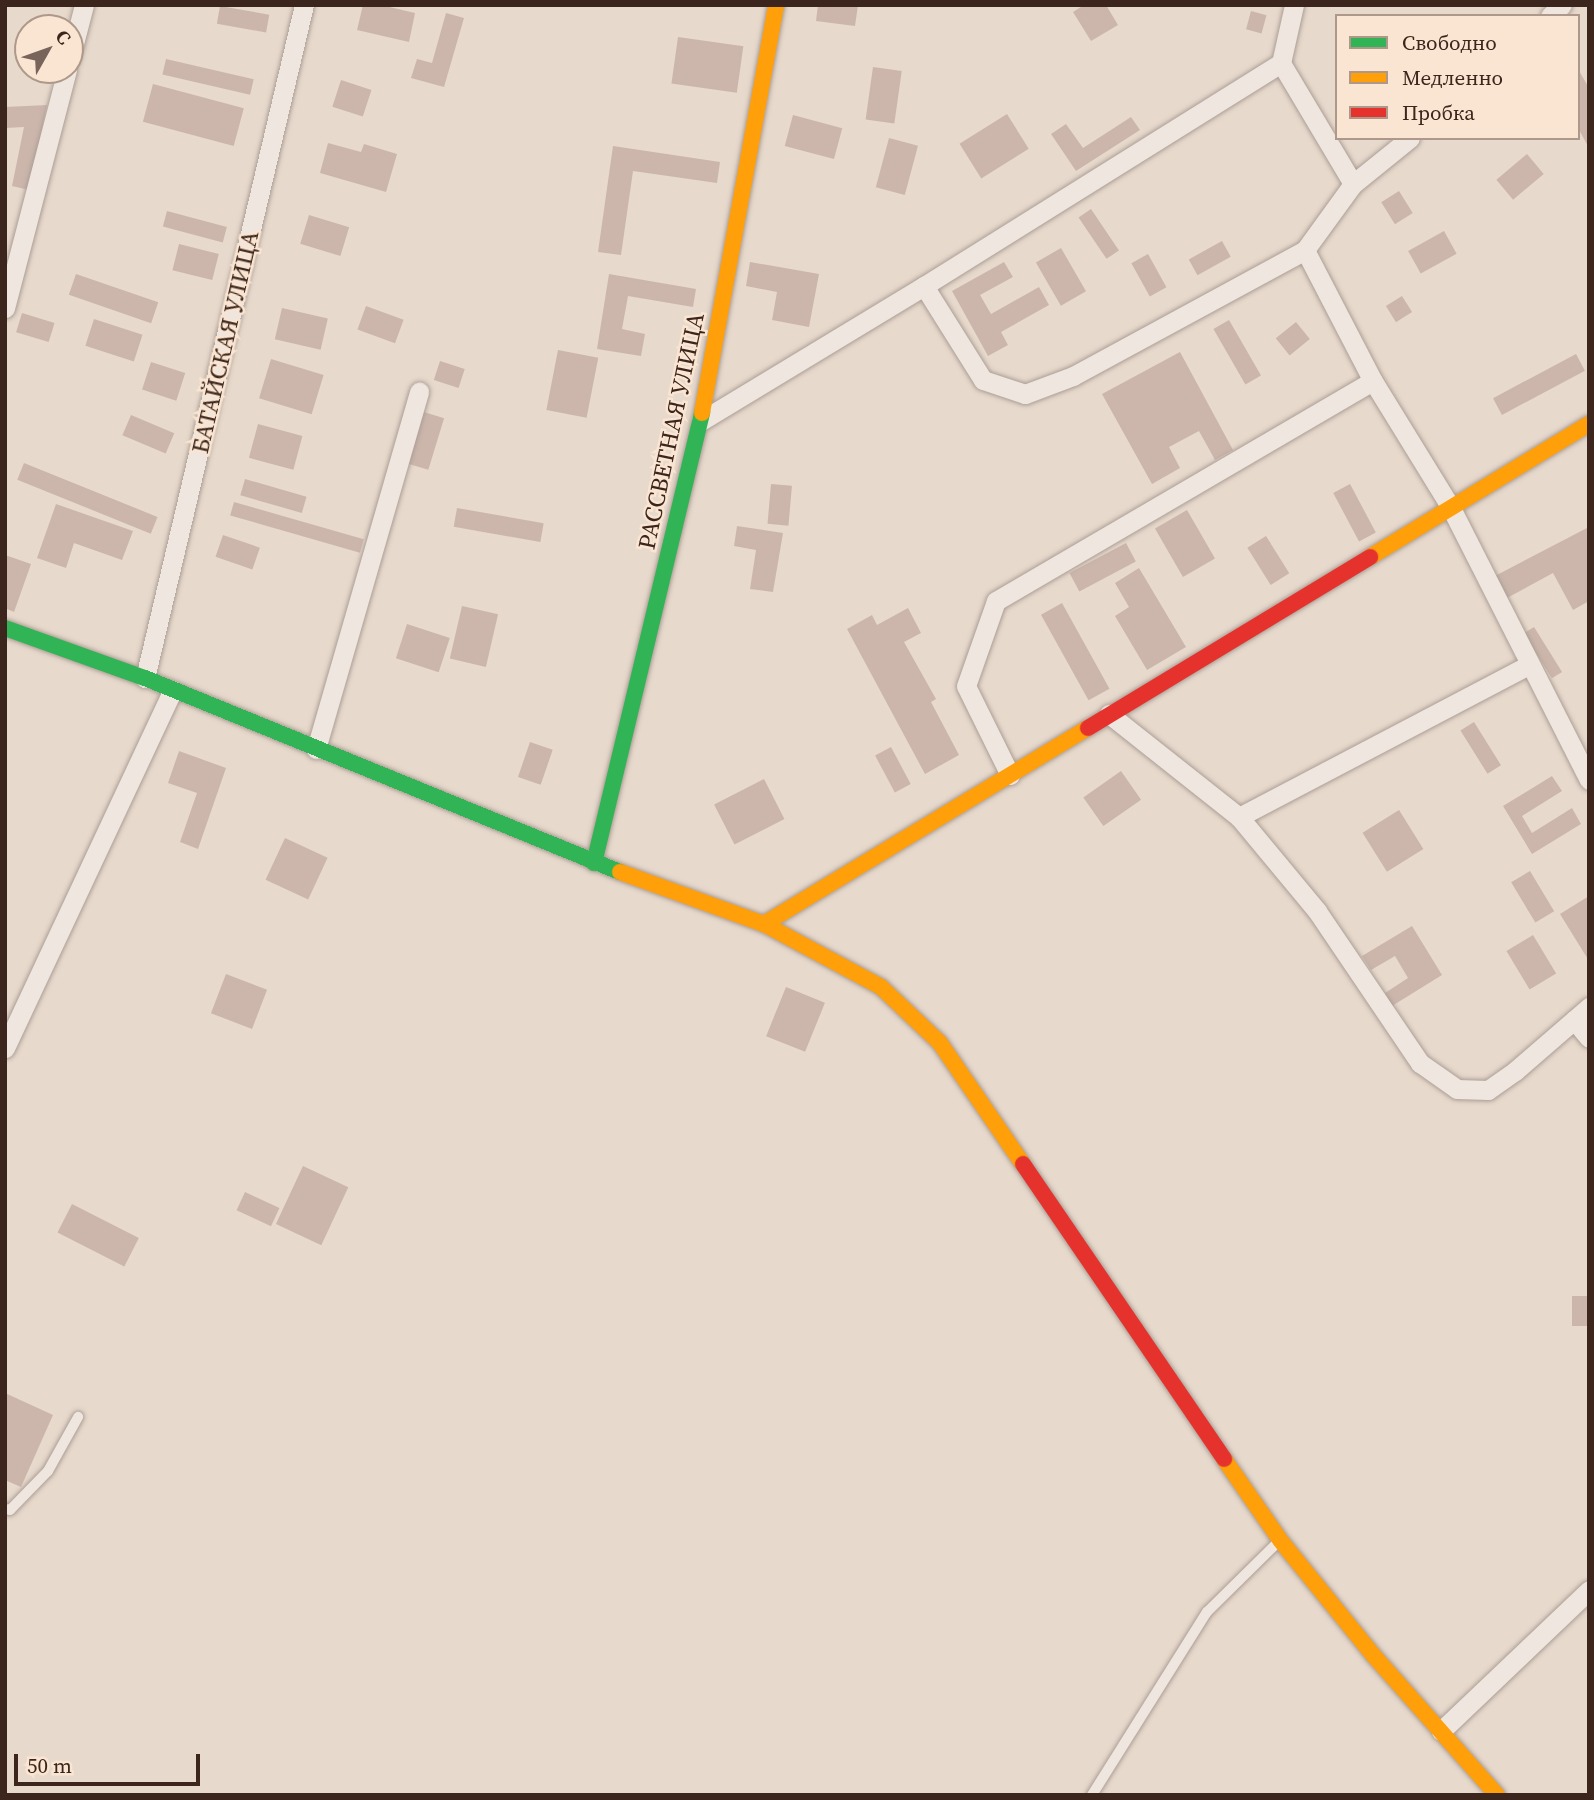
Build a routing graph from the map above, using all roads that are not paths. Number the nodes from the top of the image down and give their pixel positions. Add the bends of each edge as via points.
1 (304, 5) edge
2 (776, 5) edge
3 (1294, 5) edge
4 (1281, 63) junction
5 (63, 84) edge
6 (1408, 140) edge
7 (1353, 184) junction
8 (1305, 250) junction
9 (924, 286) junction
10 (5, 308) edge
11 (1373, 381) junction
12 (419, 393) dead end
13 (701, 421) junction
14 (1589, 424) edge
15 (1450, 506) junction
16 (5, 628) edge
17 (1528, 665) junction
18 (145, 678) junction
19 (173, 690) junction
20 (1109, 714) junction
21 (316, 748) junction
22 (1010, 775) junction
23 (1589, 780) edge
24 (1239, 817) junction
25 (594, 863) junction
26 (764, 924) junction
27 (1581, 1014) edge
28 (1589, 1038) edge
29 (5, 1048) edge
30 (78, 1417) dead end
31 (5, 1509) edge
32 (1280, 1540) junction
33 (1589, 1590) edge
34 (1441, 1731) junction
35 (1092, 1795) edge
36 (1497, 1795) edge

1 - 18 street, БАТАЙСКАЯ УЛИЦА
2 - 13 street, РАССВЕТНАЯ УЛИЦА
3 - 4 street
4 - 7 street
4 - 9 street
5 - 10 street
6 - 7 street
7 - 8 street
8 - 9 street via 1073,376 1025,394 984,380
8 - 11 street
9 - 13 street
11 - 15 street
11 - 22 street via 996,601 966,686
12 - 21 street
13 - 25 street, РАССВЕТНАЯ УЛИЦА
14 - 15 street
15 - 17 street
15 - 20 street
16 - 18 street
17 - 23 street
17 - 24 street
18 - 19 street
19 - 21 street
19 - 29 street
20 - 22 street
20 - 24 street
21 - 25 street
22 - 26 street
24 - 27 street via 1317,911 1420,1063 1457,1089 1488,1090
25 - 26 street
26 - 32 street via 881,987 940,1043
27 - 28 street
30 - 31 lane via 48,1471 10,1510
32 - 34 street
32 - 35 lane via 1207,1612
33 - 34 street
34 - 36 street

